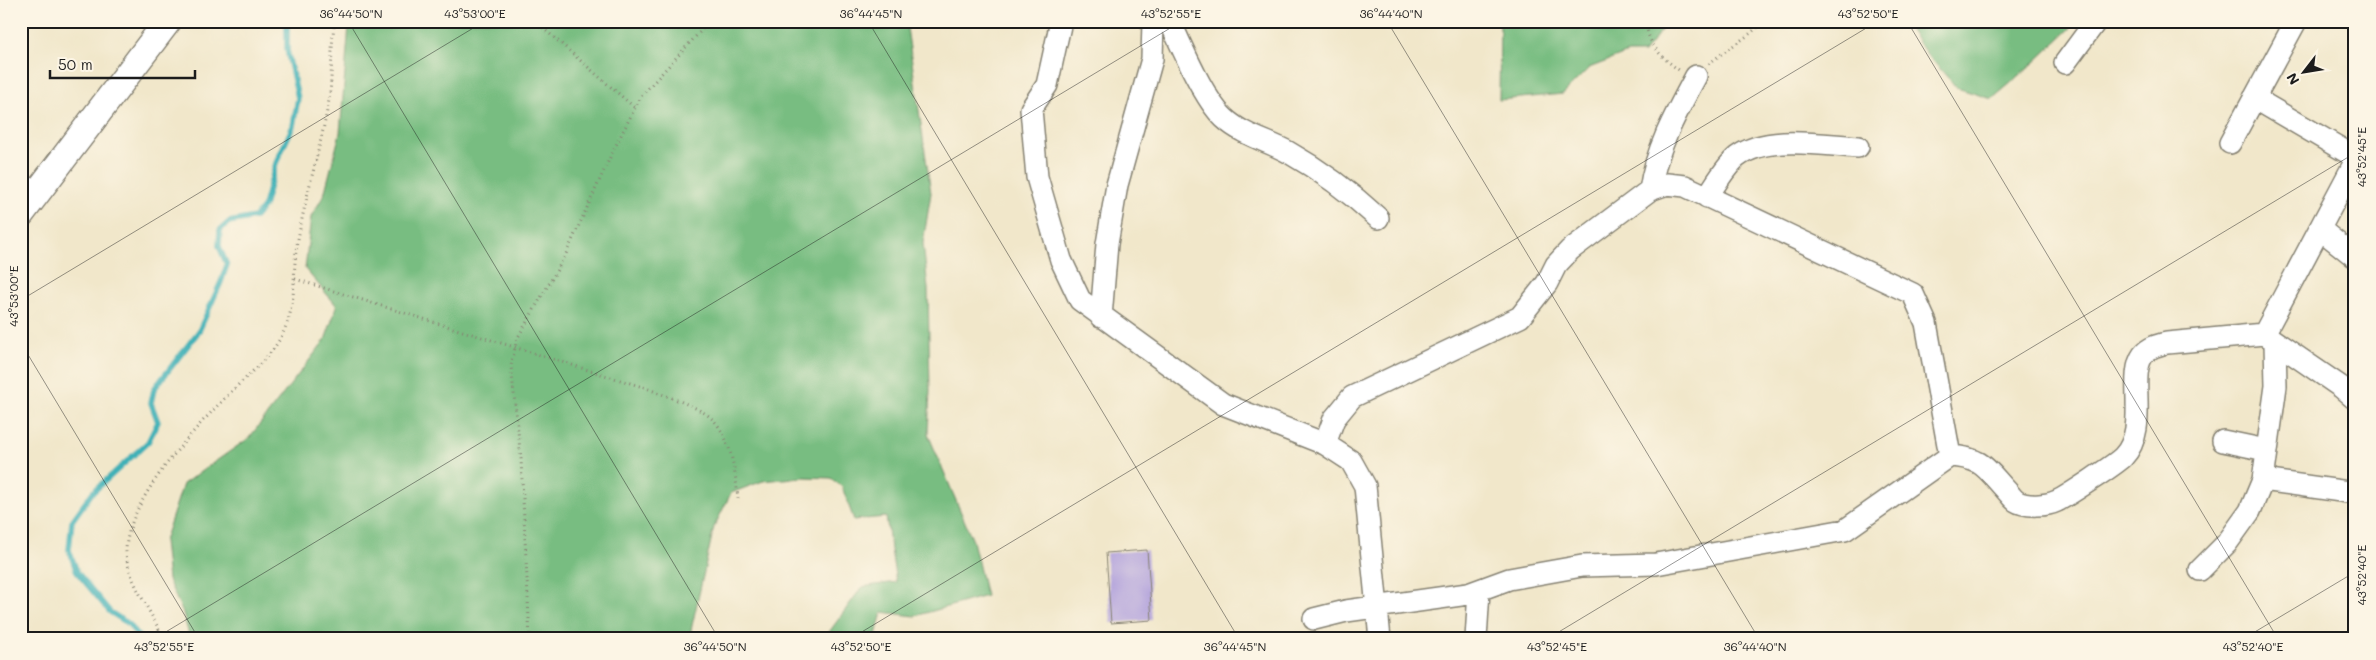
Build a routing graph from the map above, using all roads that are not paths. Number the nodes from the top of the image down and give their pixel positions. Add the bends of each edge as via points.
1 (168, 21) edge
2 (1061, 21) edge
3 (1153, 21) edge
4 (1170, 21) edge
5 (2096, 21) edge
6 (2296, 21) edge
7 (2065, 63) dead end
8 (1696, 76) road end
9 (2254, 98) junction
10 (2230, 143) dead end
11 (1858, 147) dead end
12 (2353, 168) edge
13 (1650, 190) junction
14 (1707, 197) junction
15 (21, 214) edge
16 (1378, 218) dead end
17 (2320, 229) junction
18 (2355, 257) edge
19 (1101, 317) junction
20 (2270, 338) junction
21 (2355, 399) edge
22 (2222, 441) dead end
23 (1325, 444) junction
24 (2266, 450) junction
25 (1950, 456) junction
26 (2263, 480) junction
27 (2355, 493) edge
28 (2200, 570) dead end
29 (1479, 590) junction
30 (1378, 606) junction
31 (1314, 619) dead end
32 (1380, 639) edge
33 (1476, 639) edge

1 - 15 street
2 - 19 street via 1047,85 1031,109 1037,177 1061,260 1080,300
3 - 19 street via 1152,59 1117,185 1106,244
4 - 16 street via 1201,83 1224,118 1244,132 1288,152 1357,198
5 - 7 street
6 - 9 street
8 - 13 street via 1667,132 1653,168
9 - 10 street
9 - 12 street
11 - 14 street via 1788,143 1754,147 1737,157
12 - 17 street
13 - 14 street via 1667,184 1685,186
13 - 23 street via 1570,250 1520,316 1352,397 1334,419
14 - 25 street via 1913,294 1926,323
17 - 18 street
17 - 20 street
19 - 23 street via 1223,404
20 - 21 street
20 - 24 street via 2276,386
20 - 25 street via 2167,343 2153,347 2143,355 2138,371 2137,427 2133,443 2123,458 2056,502 2035,505 2016,501 1984,466 1969,457
22 - 24 street
23 - 30 street via 1351,461 1365,486
24 - 26 street
25 - 29 street via 1846,530 1656,564 1582,566 1509,579
26 - 27 street
26 - 28 street via 2250,511 2227,543
29 - 30 street
29 - 33 street
30 - 31 street
30 - 32 street

